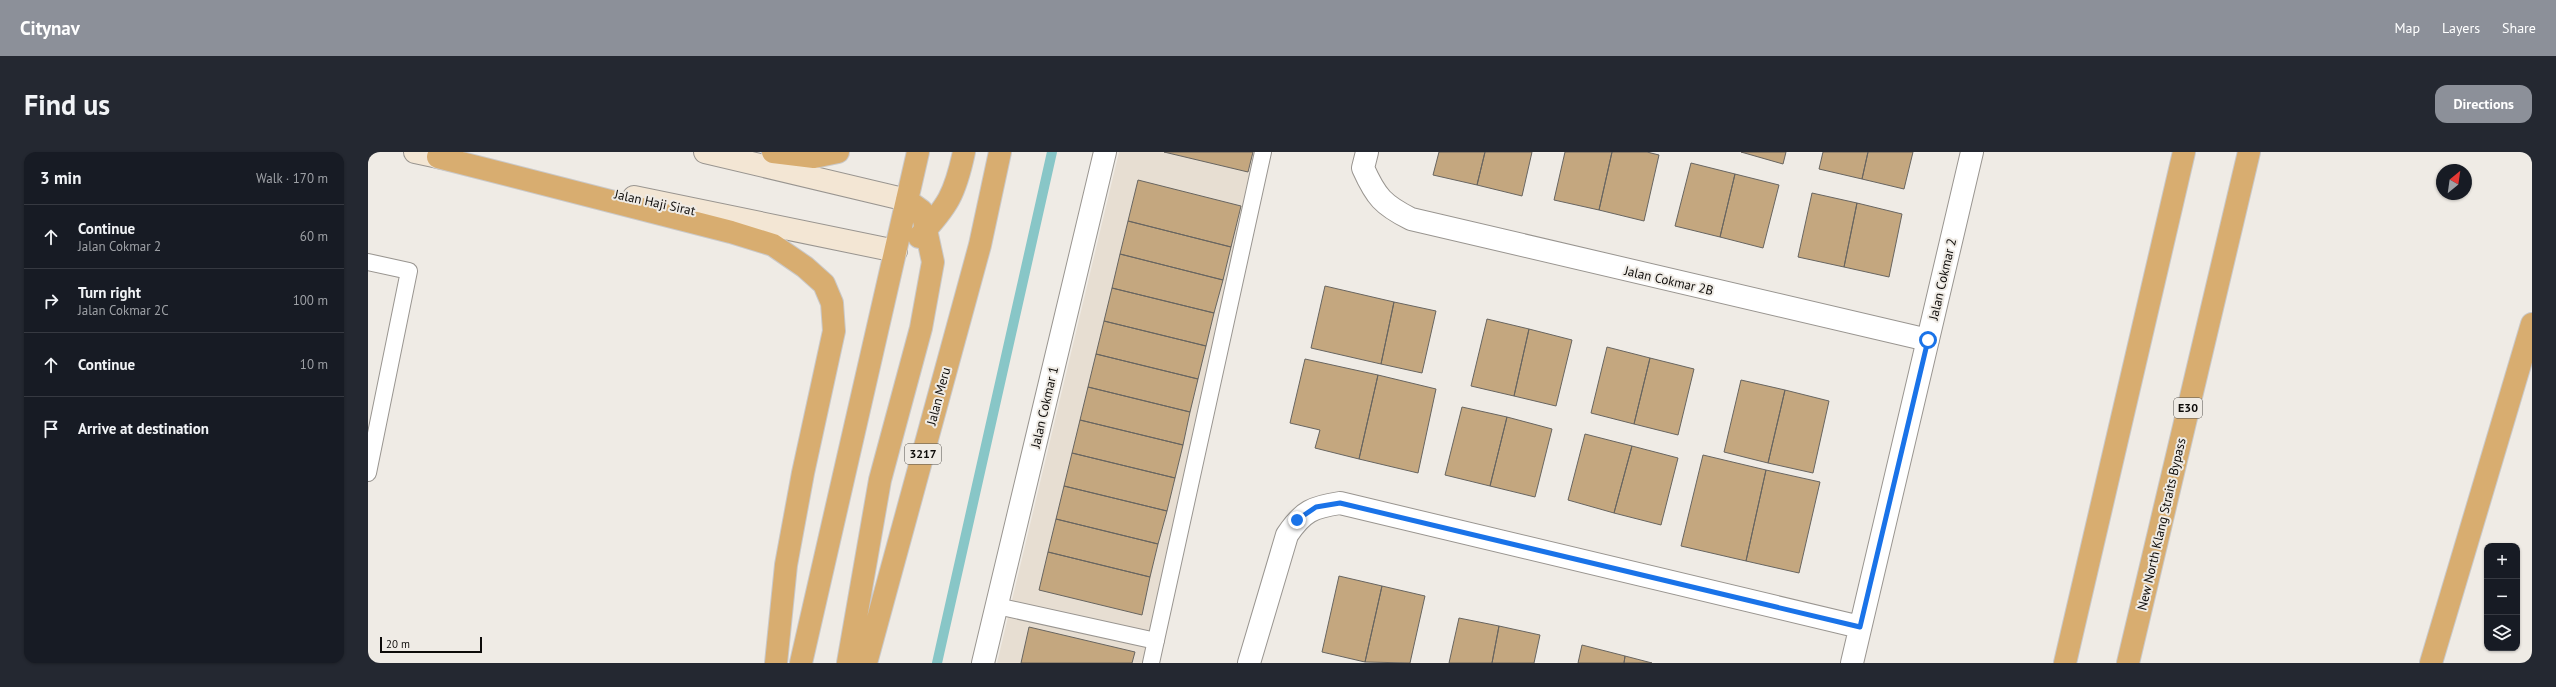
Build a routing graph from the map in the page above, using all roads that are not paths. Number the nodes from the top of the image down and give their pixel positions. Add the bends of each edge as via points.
1 (415, 152) edge
2 (705, 152) edge
3 (774, 152) edge
4 (838, 152) edge
5 (918, 152) edge
6 (964, 152) edge
7 (1000, 152) edge
8 (1106, 152) edge
9 (1263, 152) edge
10 (1367, 152) edge
11 (1972, 152) edge
12 (2184, 152) edge
13 (2249, 152) edge
14 (438, 157) junction
15 (908, 200) junction
16 (927, 228) junction
17 (896, 251) junction
18 (368, 262) edge
19 (2532, 324) edge
20 (1928, 340) junction
21 (368, 473) edge
22 (997, 606) junction
23 (1860, 627) junction
24 (1156, 640) junction
25 (776, 663) edge
26 (801, 663) edge
27 (848, 663) edge
28 (866, 663) edge
29 (983, 663) edge
30 (1151, 663) edge
31 (1249, 663) edge
32 (1852, 663) edge
33 (2065, 663) edge
34 (2128, 663) edge
35 (2431, 663) edge

1 - 14 main road, Jalan Haji Sirat
2 - 15 main road
3 - 4 highway via 814,157
5 - 15 highway
6 - 16 highway via 957,185 945,207
7 - 28 highway, Jalan Meru / 3217 via 980,245
8 - 22 street, Jalan Cokmar 1
9 - 24 lane
10 - 20 street, Jalan Cokmar 2B via 1362,168 1373,190 1389,208 1411,219
11 - 20 street, Jalan Cokmar 2
12 - 33 highway
13 - 34 highway, New North Klang Straits Bypass / E30
14 - 17 main road, Jalan Haji Sirat
14 - 25 highway via 773,244 824,284 832,303 834,331 786,565
15 - 16 highway via 922,211
15 - 17 highway
16 - 17 highway via 916,239
16 - 27 highway via 933,262 921,328 880,480
17 - 26 highway
18 - 21 lane via 409,271
19 - 35 highway
20 - 23 street, Jalan Cokmar 2
22 - 24 lane
22 - 29 street, Jalan Cokmar 1
23 - 31 street via 1340,503 1316,507 1297,520 1288,535
23 - 32 street, Jalan Cokmar 2
24 - 30 lane

